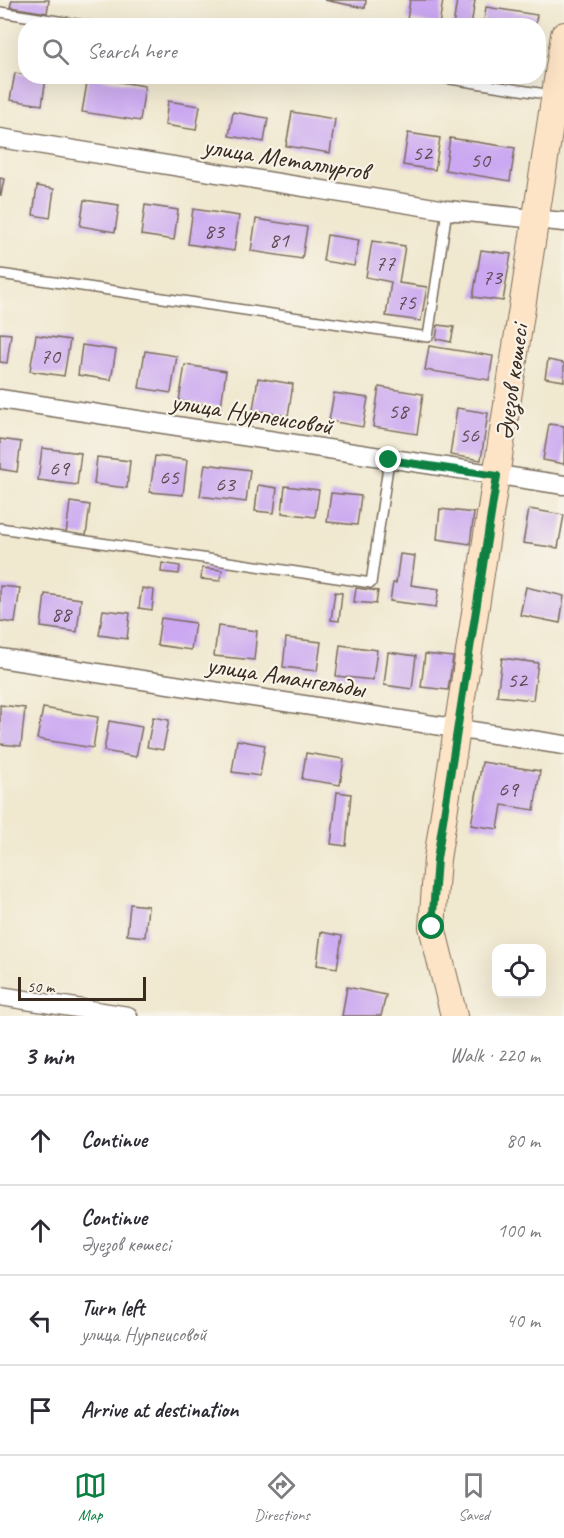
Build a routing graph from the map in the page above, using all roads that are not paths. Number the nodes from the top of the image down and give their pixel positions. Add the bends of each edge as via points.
1 (0, 12) edge
2 (39, 18) edge
3 (564, 35) edge
4 (483, 84) edge
5 (555, 95) junction
6 (0, 138) edge
7 (447, 210) junction
8 (535, 217) junction
9 (564, 222) edge
10 (0, 274) edge
11 (0, 399) edge
12 (389, 460) junction
13 (497, 476) junction
14 (564, 485) edge
15 (0, 528) edge
16 (0, 658) edge
17 (456, 728) junction
18 (564, 745) edge
19 (0, 996) edge
20 (128, 1016) edge
21 (454, 1016) edge

1 - 2 lane
3 - 5 main road, Әуезов көшесі
4 - 5 lane
5 - 8 main road, Әуезов көшесі
6 - 7 street, улица Металлургов
7 - 8 street, улица Металлургов
7 - 10 lane via 428,337
8 - 9 street, улица Металлургов
8 - 13 main road, Әуезов көшесі
11 - 12 street, улица Нурпеисовой
12 - 13 street, улица Нурпеисовой
12 - 15 lane via 371,583
13 - 14 street, улица Нурпеисовой
13 - 17 main road, Әуезов көшесі
16 - 17 street, улица Амангельды
17 - 18 street, улица Амангельды
17 - 21 main road, Әуезов көшесі via 437,859 432,927
19 - 20 street

